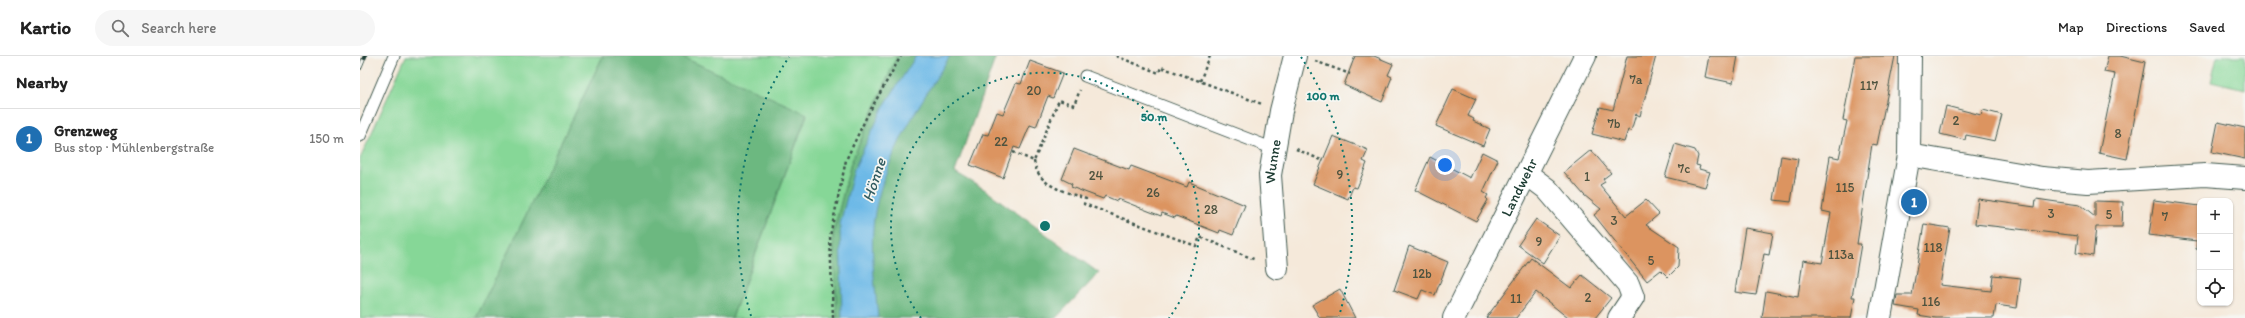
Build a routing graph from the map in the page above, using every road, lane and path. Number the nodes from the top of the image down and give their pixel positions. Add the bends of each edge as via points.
1 (394, 56) edge
2 (901, 56) edge
3 (1116, 56) edge
4 (1210, 56) edge
5 (1585, 56) edge
6 (1910, 56) edge
7 (1302, 57) edge
8 (1350, 74) dead end
9 (1085, 76) joint
10 (1200, 82) junction
11 (1281, 111) junction
12 (360, 136) edge
13 (1275, 145) junction
14 (1013, 152) dead end
15 (1909, 155) junction
16 (1321, 160) dead end
17 (1034, 161) junction
18 (1527, 174) junction
19 (2245, 178) edge
20 (1277, 268) joint
21 (832, 318) edge
22 (1454, 318) edge
23 (1619, 318) edge
24 (1880, 318) edge

1 - 12 lane
2 - 21 path via 867,116 846,160 830,236
3 - 10 path via 1159,73 1161,67
4 - 10 path
5 - 18 street, Landwehr
6 - 15 street
7 - 8 path
7 - 11 street, Wunne
9 - 13 lane
9 - 17 path via 1074,106 1059,100
10 - 11 path
11 - 13 street, Wunne
13 - 16 path
13 - 20 street, Wunne via 1270,175
14 - 17 path
15 - 19 street via 2042,178 2088,182 2205,176
15 - 24 street
17 - 20 path via 1042,179 1054,187 1086,199 1084,204 1196,246 1200,237
18 - 22 street, Landwehr
18 - 23 street via 1547,189 1628,284 1633,297

